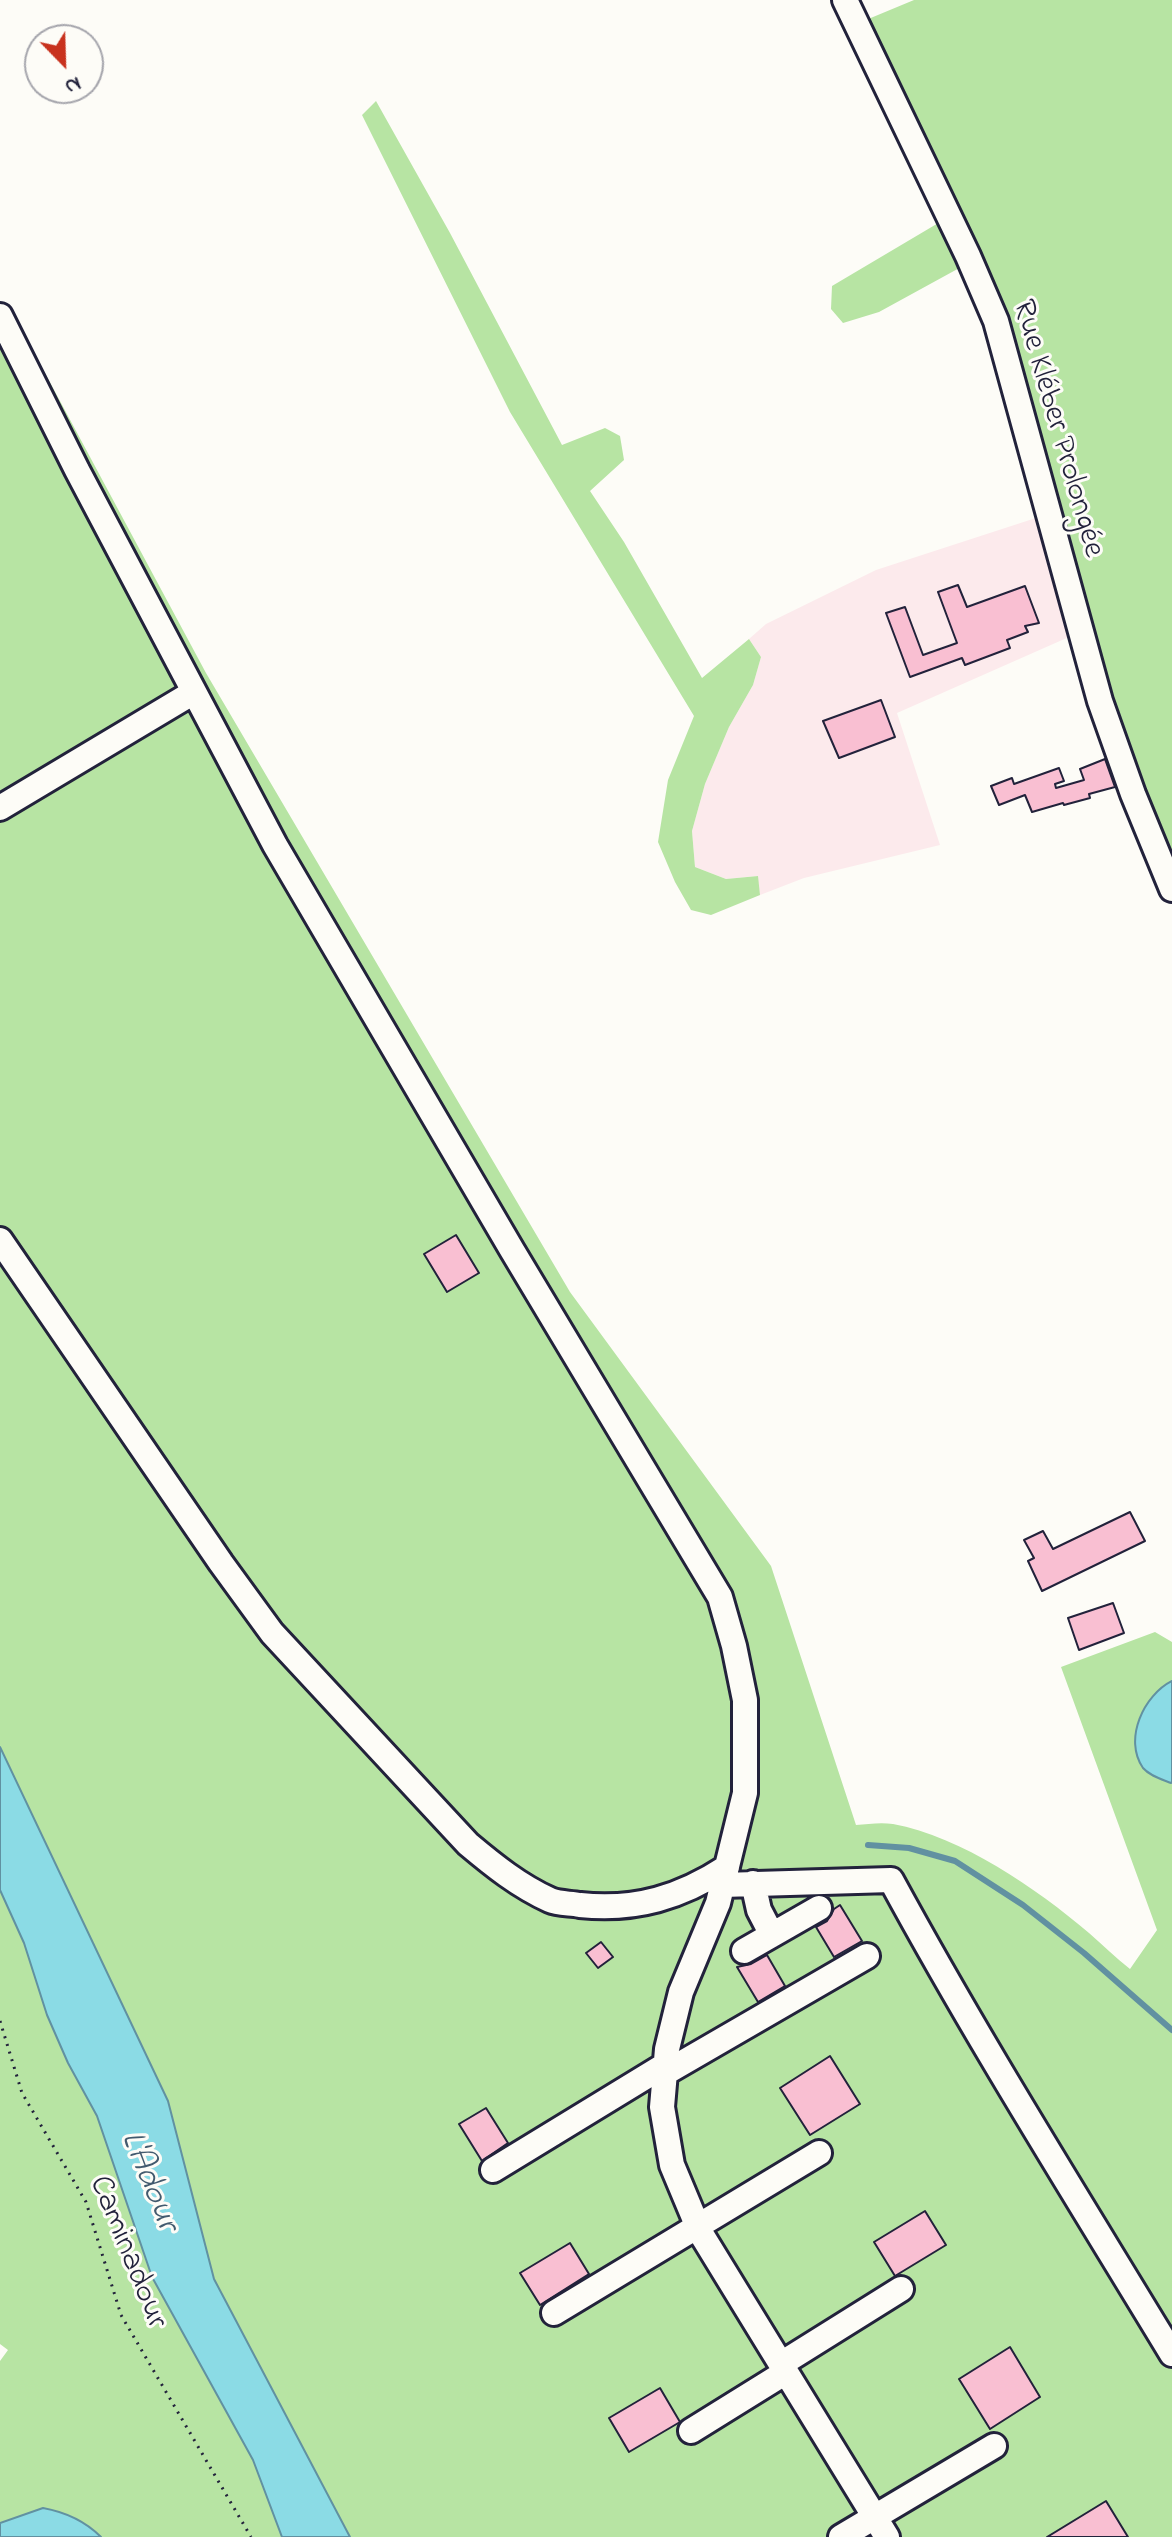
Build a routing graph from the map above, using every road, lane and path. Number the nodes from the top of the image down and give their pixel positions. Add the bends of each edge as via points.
1 (845, 0) edge
2 (0, 316) edge
3 (194, 692) junction
4 (0, 808) edge
5 (1172, 889) edge
6 (0, 1240) edge
7 (725, 1876) junction
8 (753, 1883) junction
9 (819, 1908) dead end
10 (772, 1935) junction
11 (744, 1951) dead end
12 (867, 1956) dead end
13 (0, 2021) edge
14 (665, 2069) junction
15 (819, 2153) dead end
16 (493, 2170) dead end
17 (698, 2226) junction
18 (901, 2289) dead end
19 (554, 2313) dead end
20 (1172, 2354) edge
21 (783, 2368) junction
22 (691, 2431) dead end
23 (994, 2446) dead end
24 (881, 2527) edge
25 (251, 2537) edge
26 (841, 2537) edge

1 - 5 street, Rue Kléber Prolongée via 996,321 1100,701
2 - 3 street
3 - 4 street
3 - 7 street via 282,858 720,1597 745,1700 745,1793
6 - 7 street via 272,1633 494,1867 553,1901 593,1906 646,1904
7 - 8 street
7 - 14 street via 681,1992
8 - 10 street
8 - 20 street via 891,1880
9 - 10 street
10 - 11 street
12 - 14 street
13 - 25 path, Caminadour via 22,2093 86,2202 121,2315
14 - 16 street
14 - 17 street via 662,2107 672,2165
15 - 17 street
17 - 19 street
17 - 21 street
18 - 21 street
21 - 22 street
21 - 24 street
23 - 24 street
24 - 26 street

